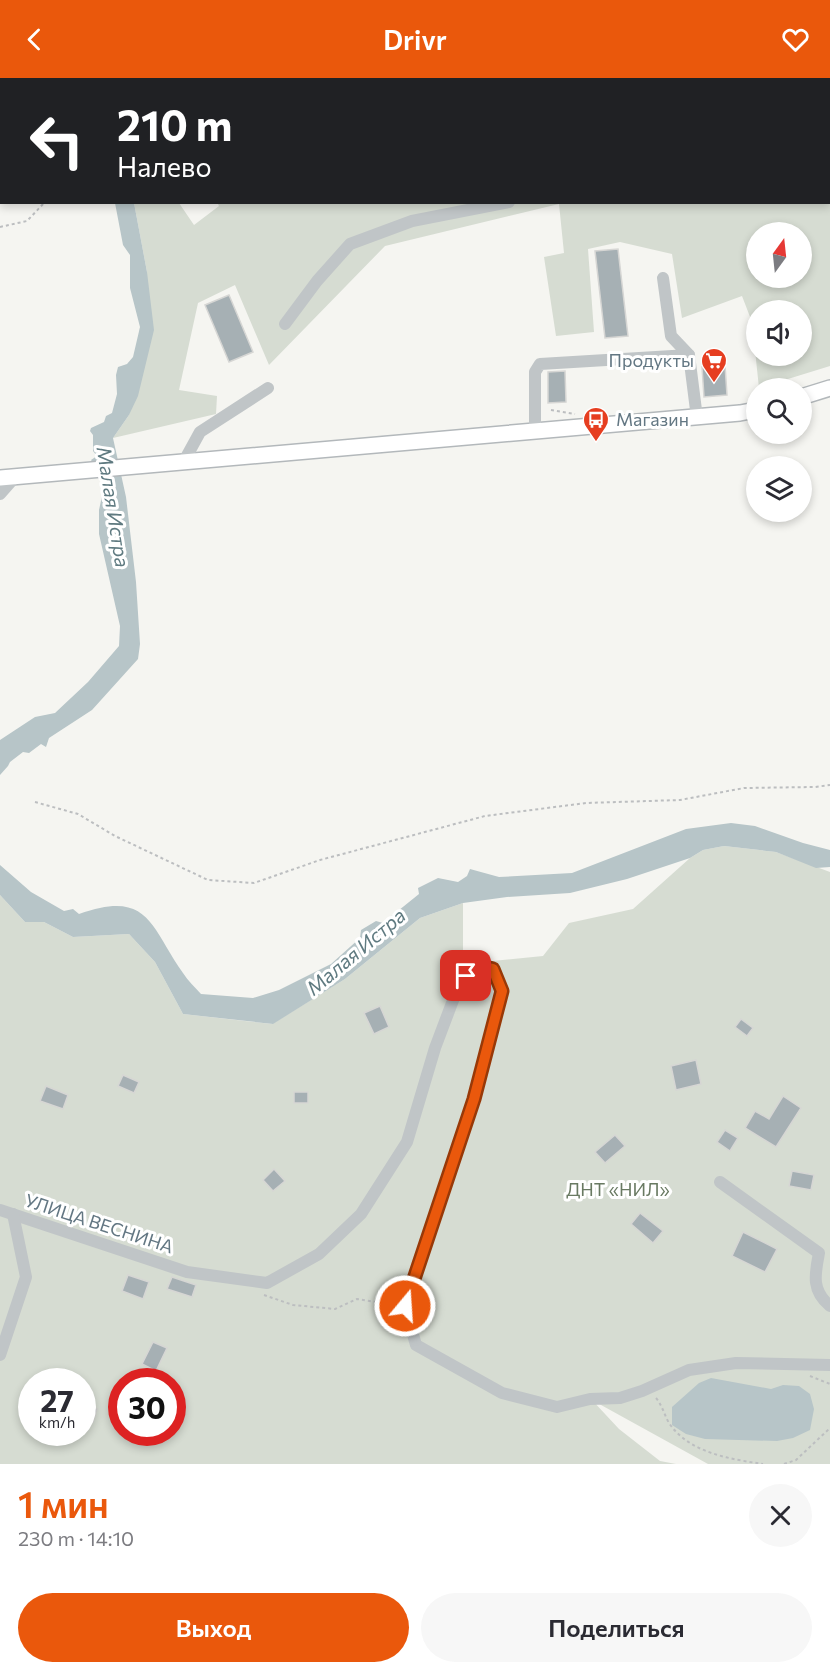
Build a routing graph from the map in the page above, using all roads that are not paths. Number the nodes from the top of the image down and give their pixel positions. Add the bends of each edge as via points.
1 (499, 204) edge
2 (663, 278) dead end
3 (285, 324) dead end
4 (689, 355) junction
5 (268, 388) dead end
6 (830, 388) edge
7 (812, 394) edge
8 (746, 412) edge
9 (697, 418) junction
10 (536, 432) junction
11 (176, 464) junction
12 (8, 478) edge
13 (0, 494) edge
14 (720, 1182) dead end
15 (0, 1210) edge
16 (14, 1214) junction
17 (830, 1306) edge
18 (0, 1355) edge
19 (830, 1365) edge

1 - 3 street via 412,221 350,244
2 - 4 street via 671,336
4 - 9 street
4 - 10 street via 540,364 535,372
5 - 11 street via 200,432
6 - 7 main road
8 - 9 main road
9 - 10 main road
10 - 11 main road
11 - 12 main road
12 - 13 street
14 - 17 street via 819,1253 814,1280
15 - 16 street, УЛИЦА ВЕСНИНА
16 - 18 street via 26,1277
16 - 19 street, УЛИЦА ВЕСНИНА via 187,1272 267,1283 319,1254 361,1214 407,1142 435,1048 458,987 474,964 493,969 502,991 474,1099 405,1306 416,1345 502,1393 557,1407 590,1399 620,1398 689,1370 736,1363

